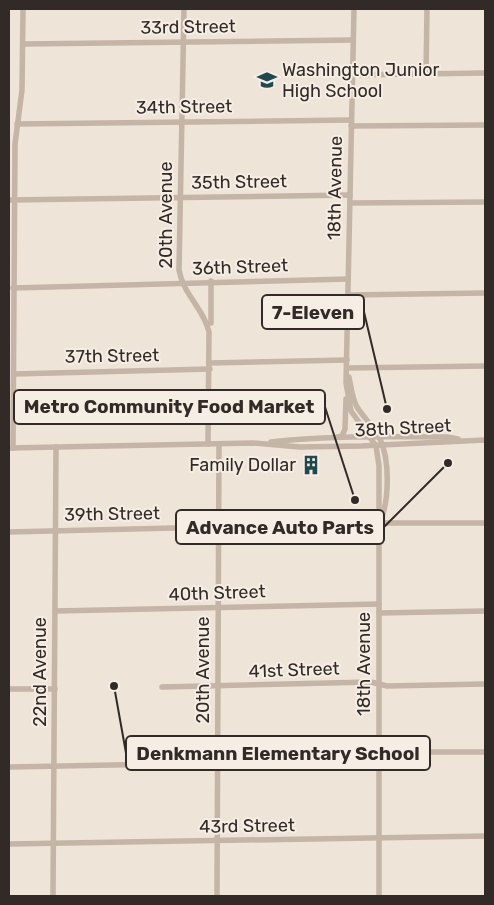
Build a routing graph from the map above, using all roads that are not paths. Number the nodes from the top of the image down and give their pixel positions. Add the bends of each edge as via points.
1 (23, 9) edge
2 (184, 9) edge
3 (354, 9) edge
4 (427, 9) edge
5 (353, 40) junction
6 (183, 42) junction
7 (22, 44) junction
8 (426, 74) junction
9 (485, 74) edge
10 (352, 76) junction
11 (182, 122) junction
12 (351, 123) junction
13 (17, 124) junction
14 (485, 125) edge
15 (350, 195) junction
16 (181, 197) junction
17 (11, 200) edge
18 (485, 202) edge
19 (350, 203) junction
20 (348, 279) junction
21 (211, 281) junction
22 (182, 284) junction
23 (13, 288) junction
24 (485, 293) edge
25 (348, 295) junction
26 (12, 300) edge
27 (211, 323) dead end
28 (347, 360) junction
29 (210, 366) junction
30 (485, 366) edge
31 (347, 368) junction
32 (12, 371) edge
33 (347, 395) junction
34 (371, 436) junction
35 (338, 437) junction
36 (379, 437) junction
37 (464, 440) junction
38 (485, 440) edge
39 (208, 444) junction
40 (219, 444) junction
41 (254, 444) junction
42 (383, 445) junction
43 (376, 446) junction
44 (11, 448) edge
45 (56, 448) junction
46 (380, 523) junction
47 (485, 523) edge
48 (219, 526) junction
49 (56, 530) junction
50 (9, 532) edge
51 (379, 604) junction
52 (218, 608) junction
53 (55, 610) junction
54 (485, 611) edge
55 (379, 613) junction
56 (485, 684) edge
57 (380, 685) junction
58 (162, 687) dead end
59 (218, 687) junction
60 (9, 689) edge
61 (55, 689) junction
62 (379, 752) junction
63 (485, 752) edge
64 (379, 760) junction
65 (218, 764) junction
66 (54, 766) junction
67 (9, 767) edge
68 (485, 836) edge
69 (379, 837) junction
70 (218, 841) junction
71 (9, 844) edge
72 (54, 844) junction
73 (53, 896) edge
74 (217, 896) edge
75 (379, 896) edge

1 - 7 street
2 - 6 street, 20th Avenue
3 - 5 street, 18th Avenue
4 - 8 street
5 - 6 street, 33rd Street
5 - 10 street, 18th Avenue
6 - 7 street, 33rd Street
6 - 11 street, 20th Avenue
7 - 13 street via 22,90
8 - 9 street
8 - 10 street
10 - 12 street, 18th Avenue
11 - 12 street, 34th Street
11 - 13 street, 34th Street
11 - 16 street, 20th Avenue
12 - 14 street, 34th Street
12 - 15 street, 18th Avenue
13 - 17 street
15 - 16 street, 35th Street
15 - 19 street, 18th Avenue
16 - 17 street, 35th Street
16 - 22 street, 20th Avenue via 179,270
17 - 23 street
18 - 19 street
19 - 20 street, 18th Avenue
20 - 21 street, 36th Street
20 - 25 street, 18th Avenue
21 - 22 street, 36th Street
21 - 27 street
22 - 23 street, 36th Street
22 - 29 street, 20th Avenue via 208,328
23 - 26 street
24 - 25 street
25 - 28 street, 18th Avenue
26 - 32 street
28 - 29 street, 37th Street
28 - 31 street, 18th Avenue
29 - 32 street, 37th Street
29 - 39 street, 20th Avenue
30 - 31 street
31 - 33 street, 18th Avenue
31 - 36 street, 18th Avenue via 356,405
32 - 44 street
33 - 34 street, 18th Avenue via 352,411
33 - 35 street via 345,429
34 - 35 street, 38th Street
34 - 36 street, 38th Street
34 - 43 street, 18th Avenue
35 - 41 street, 38th Street
36 - 37 street, 38th Street
36 - 42 street, 18th Avenue
37 - 38 street, 38th Street
37 - 42 street, 38th Street
39 - 40 street, 38th Street
39 - 45 street, 38th Street
40 - 41 street, 38th Street
40 - 48 street, 20th Avenue
41 - 43 street, 38th Street
42 - 43 street, 38th Street
42 - 46 street, 18th Avenue via 386,494
43 - 46 street, 18th Avenue
44 - 45 street, 38th Street
45 - 49 street, 22nd Avenue
46 - 47 street, 39th Street
46 - 48 street, 39th Street
46 - 51 street, 18th Avenue
48 - 49 street, 39th Street
48 - 52 street, 20th Avenue
49 - 50 street, 39th Street
49 - 53 street, 22nd Avenue
51 - 52 street, 40th Street
51 - 55 street, 18th Avenue
52 - 53 street, 40th Street
52 - 59 street, 20th Avenue
53 - 61 street, 22nd Avenue
54 - 55 street
55 - 57 street, 18th Avenue
56 - 57 street, 41st Street
57 - 59 street, 41st Street via 370,682
57 - 62 street, 18th Avenue
58 - 59 street, 41st Street
59 - 65 street, 20th Avenue
60 - 61 street
61 - 66 street, 22nd Avenue
62 - 63 street
62 - 64 street, 18th Avenue
64 - 65 street
64 - 69 street, 18th Avenue
65 - 66 street
65 - 70 street, 20th Avenue
66 - 67 street
66 - 72 street, 22nd Avenue
68 - 69 street, 43rd Street
69 - 70 street, 43rd Street
69 - 75 street, 18th Avenue
70 - 72 street, 43rd Street
70 - 74 street, 20th Avenue
71 - 72 street, 43rd Street
72 - 73 street, 22nd Avenue

